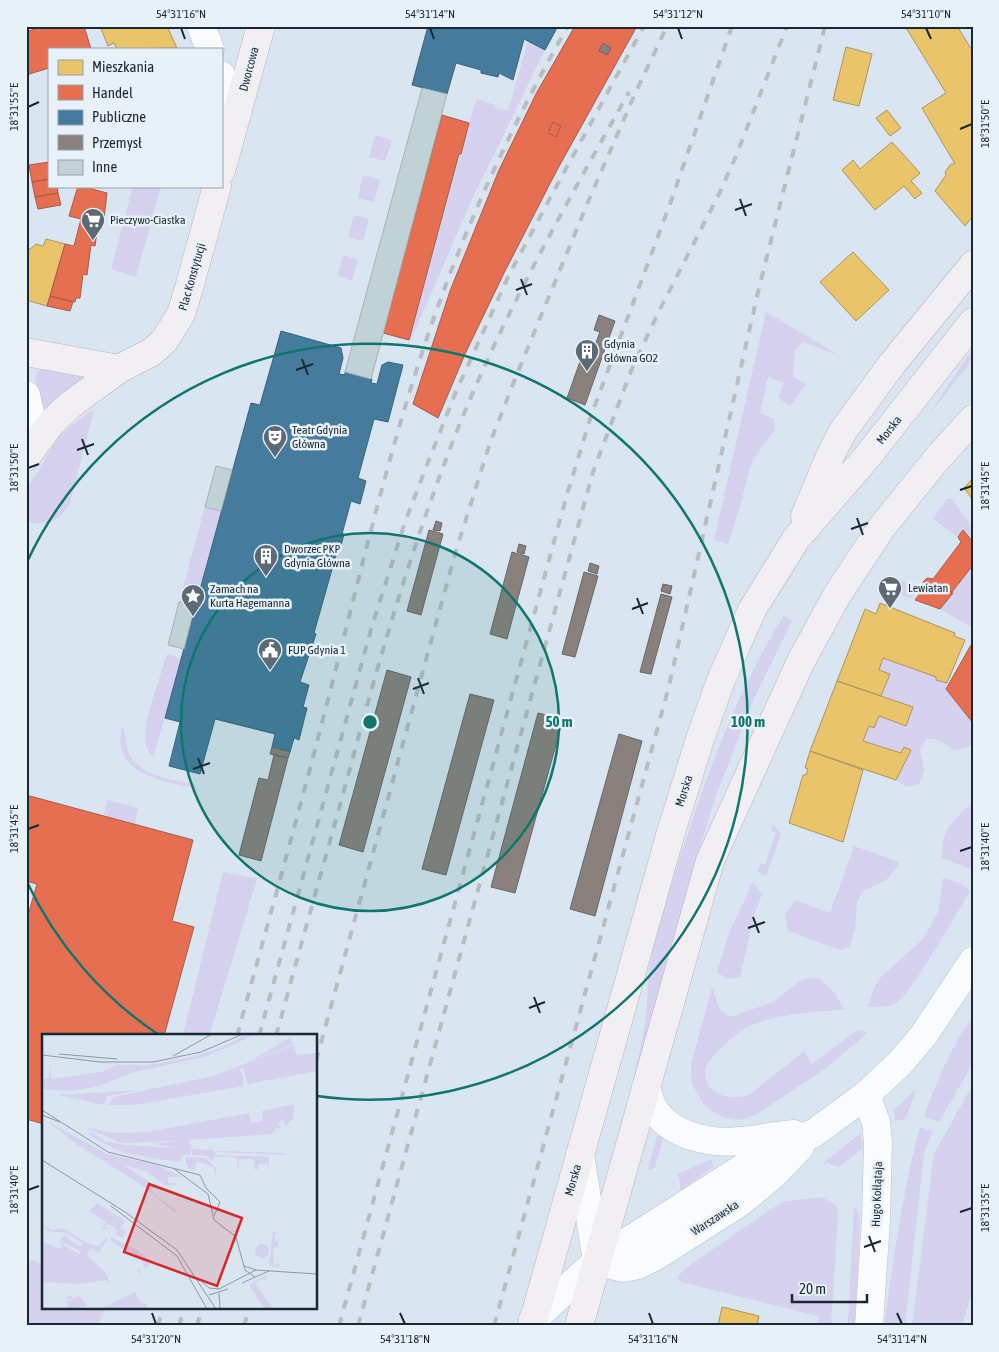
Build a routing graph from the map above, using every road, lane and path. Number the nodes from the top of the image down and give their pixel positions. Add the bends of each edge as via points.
1 (201, 26) edge
2 (261, 26) edge
3 (210, 48) edge
4 (222, 77) edge
5 (237, 113) junction
6 (222, 167) edge
7 (216, 188) edge
8 (973, 265) edge
9 (973, 322) edge
10 (26, 352) edge
11 (119, 369) junction
12 (26, 395) edge
13 (973, 399) edge
14 (973, 418) edge
15 (28, 455) edge
16 (936, 460) junction
17 (796, 539) junction
18 (973, 960) edge
19 (646, 1087) junction
20 (866, 1095) junction
21 (814, 1133) junction
22 (580, 1155) junction
23 (597, 1261) junction
24 (532, 1323) edge
25 (579, 1326) edge
26 (869, 1326) edge

1 - 3 street
2 - 5 main road, Dworcowa
4 - 5 street
5 - 6 main road
7 - 11 main road, Plac Konstytucji via 181,314 164,341 152,352
8 - 17 main road via 892,364 843,431
9 - 17 main road, Morska via 867,457
10 - 11 main road
11 - 15 main road, Plac Konstytucji via 52,422
12 - 15 street, Plac Konstytucji via 31,418
13 - 16 main road
14 - 16 main road
16 - 19 main road via 882,527 837,595 760,748 710,862
17 - 22 main road, Morska via 752,610 721,680 700,739
18 - 20 street via 916,1045
19 - 21 street via 654,1109 673,1128 693,1136 720,1142
19 - 23 main road
20 - 21 street
20 - 26 street, Hugo Kołłątaja via 876,1122 878,1143
21 - 23 street via 749,1164
22 - 23 street
22 - 24 main road, Morska
23 - 24 street
23 - 25 main road

